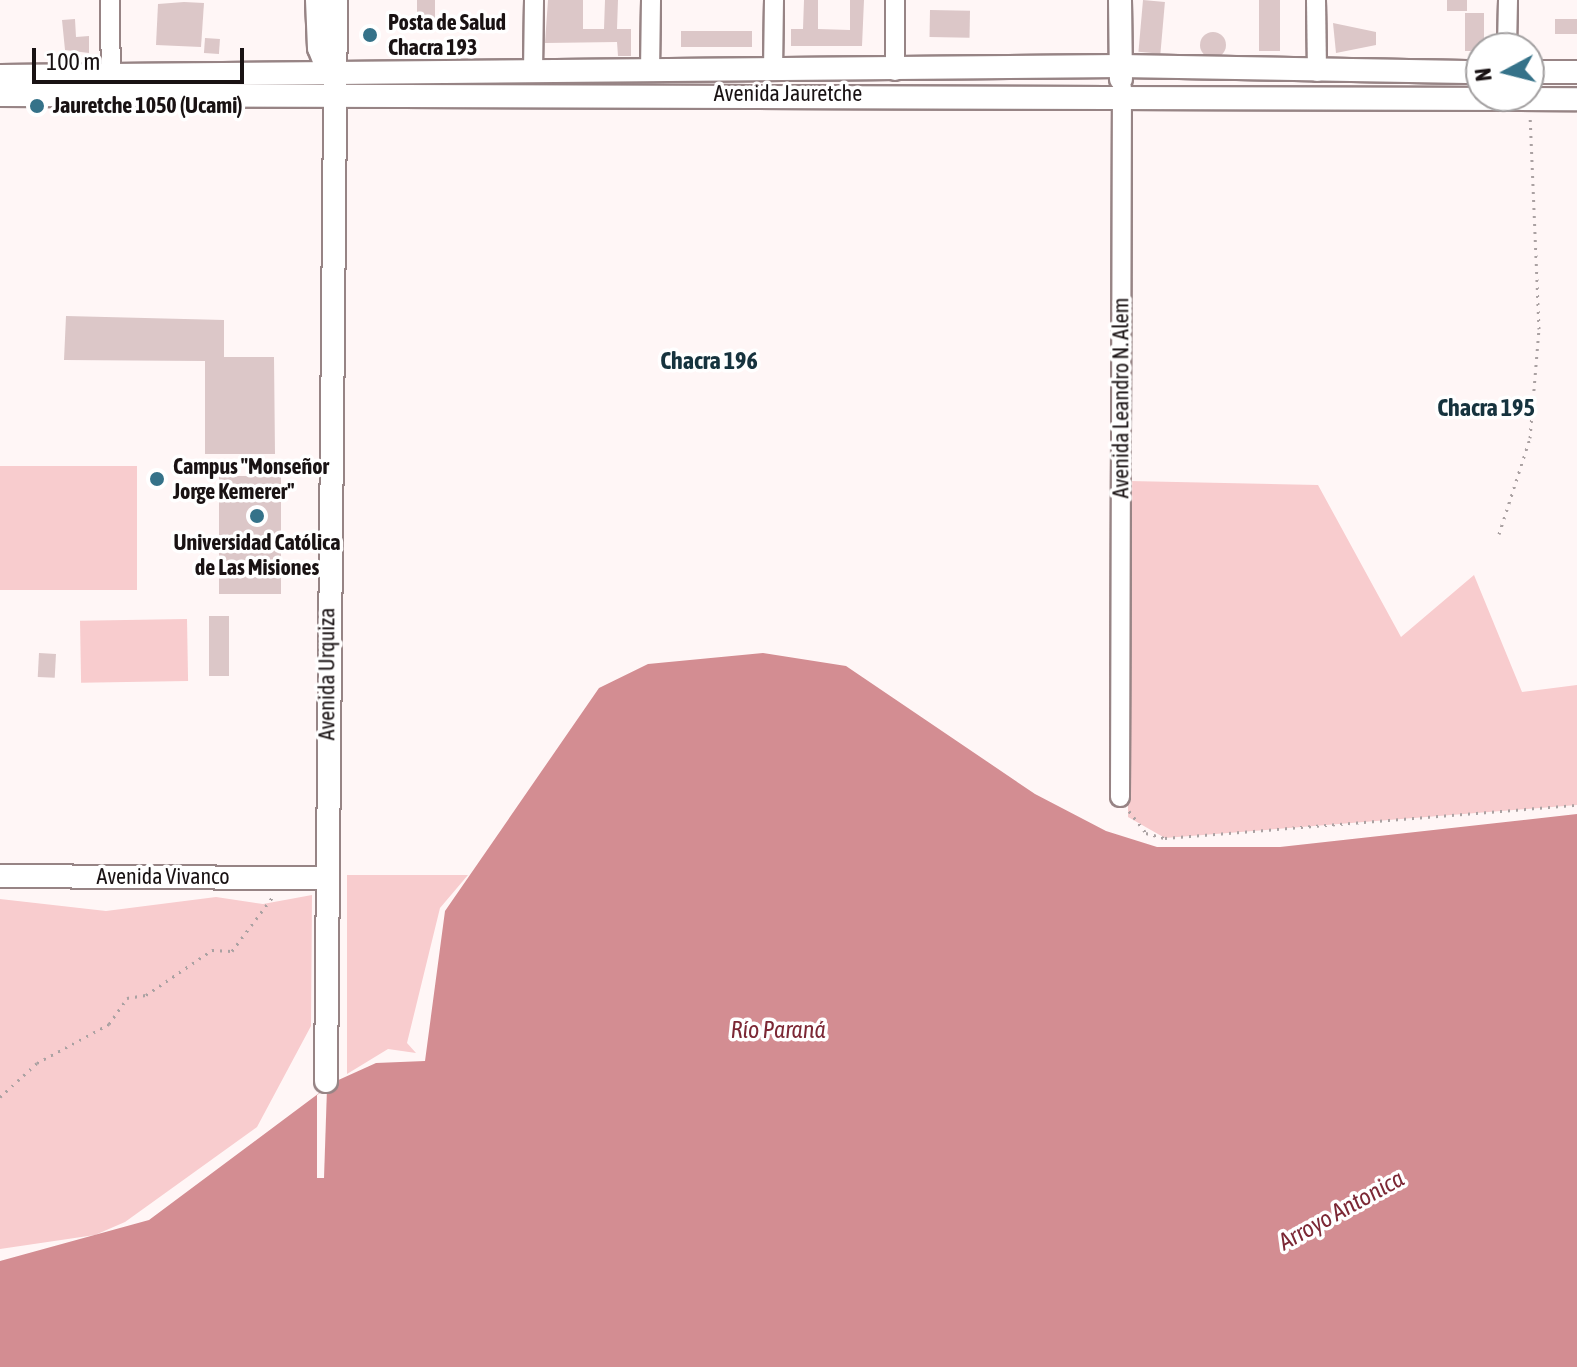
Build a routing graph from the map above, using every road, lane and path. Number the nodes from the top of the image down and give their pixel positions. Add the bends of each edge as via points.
1 (110, 0) edge
2 (317, 0) edge
3 (336, 0) edge
4 (534, 0) edge
5 (651, 0) edge
6 (774, 0) edge
7 (895, 0) edge
8 (1120, 0) edge
9 (1316, 0) edge
10 (1508, 0) edge
11 (1507, 32) edge
12 (773, 71) junction
13 (895, 71) junction
14 (533, 72) junction
15 (650, 72) junction
16 (1317, 72) junction
17 (1465, 72) edge
18 (1545, 72) edge
19 (1577, 72) edge
20 (330, 75) junction
21 (0, 76) edge
22 (1122, 81) junction
23 (110, 86) junction
24 (0, 95) edge
25 (1465, 96) edge
26 (329, 99) junction
27 (1545, 99) edge
28 (1577, 99) edge
29 (1529, 112) edge
30 (1499, 534) dead end
31 (1120, 788) joint
32 (1577, 805) edge
33 (0, 876) edge
34 (282, 878) junction
35 (327, 878) junction
36 (326, 1081) dead end
37 (0, 1097) edge

1 - 23 street
2 - 20 main road, Avenida Urquiza via 319,48
3 - 20 main road, Avenida Urquiza
4 - 14 street
5 - 15 street
6 - 12 street
7 - 13 street
8 - 22 main road, Avenida Leandro N. Alem
9 - 16 street
10 - 11 street
12 - 13 main road, Avenida Jauretche
12 - 15 main road, Avenida Jauretche
13 - 22 main road, Avenida Jauretche
14 - 15 main road, Avenida Jauretche
14 - 20 main road, Avenida Jauretche
16 - 17 main road, Avenida Jauretche
16 - 22 main road, Avenida Jauretche
18 - 19 main road
20 - 23 main road, Avenida Jauretche
20 - 26 main road, Avenida Urquiza
21 - 23 main road, Avenida Jauretche
22 - 25 main road, Avenida Jauretche
22 - 26 main road, Avenida Jauretche
22 - 31 street, Avenida Leandro N. Alem
23 - 24 main road, Avenida Jauretche
23 - 26 main road, Avenida Jauretche
26 - 35 main road, Avenida Urquiza
27 - 28 main road, Avenida Jauretche
29 - 30 path via 1539,329 1530,438
31 - 32 path via 1135,799 1129,811 1138,822 1165,838
33 - 34 main road, Avenida Vivanco
34 - 35 main road, Avenida Vivanco
34 - 37 path via 232,951 212,950 146,995 127,998 109,1024 37,1063
35 - 36 main road, Avenida Urquiza

